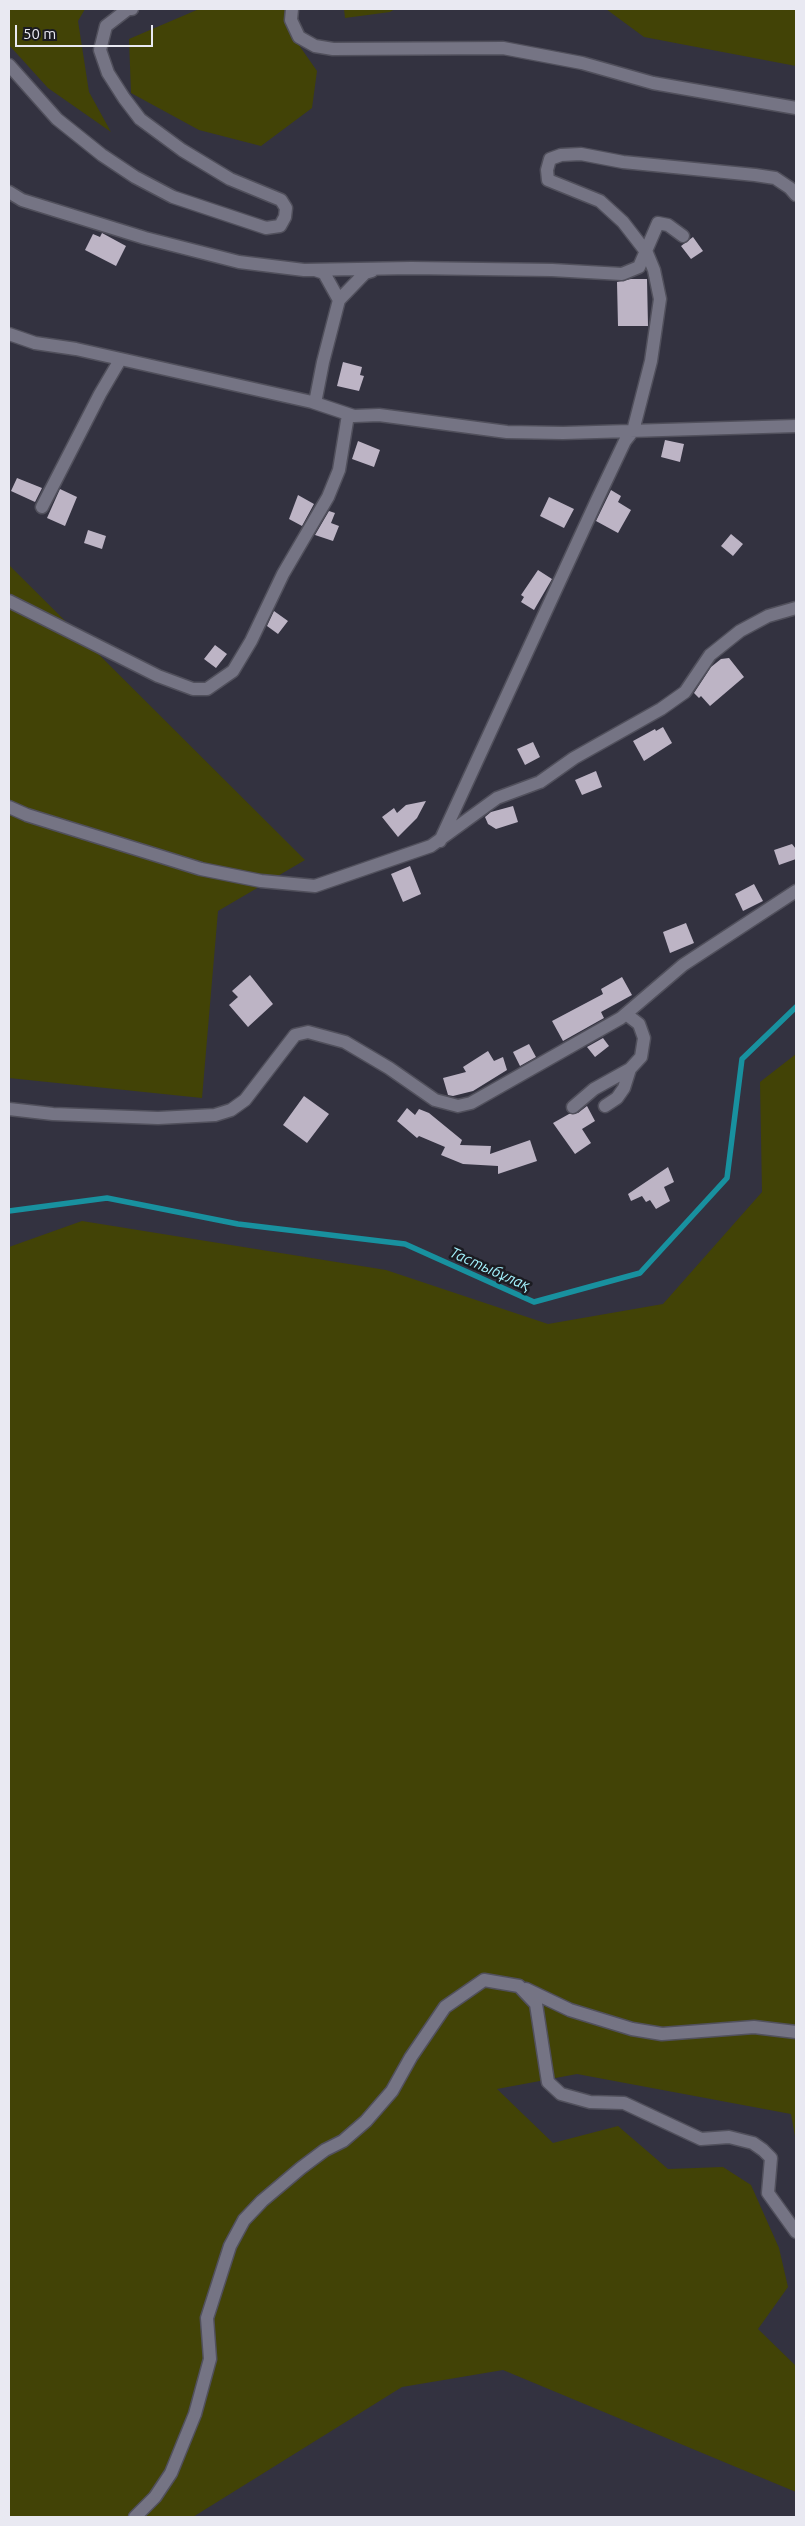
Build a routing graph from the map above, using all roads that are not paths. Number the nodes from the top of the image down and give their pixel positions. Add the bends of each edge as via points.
1 (132, 9) edge
2 (292, 9) edge
3 (9, 65) edge
4 (796, 108) edge
5 (9, 192) edge
6 (796, 196) edge
7 (683, 236) dead end
8 (647, 253) junction
9 (315, 270) junction
10 (376, 270) junction
11 (339, 300) junction
12 (9, 334) edge
13 (120, 360) junction
14 (315, 403) junction
15 (348, 415) junction
16 (796, 426) edge
17 (633, 431) junction
18 (42, 507) dead end
19 (9, 601) edge
20 (796, 608) edge
21 (9, 807) edge
22 (440, 841) junction
23 (796, 891) edge
24 (626, 1014) junction
25 (630, 1069) junction
26 (605, 1106) dead end
27 (573, 1107) dead end
28 (9, 1109) edge
29 (520, 1986) junction
30 (796, 2032) edge
31 (796, 2232) edge
32 (135, 2517) edge

1 - 3 street via 106,26 100,50 108,73 124,98 140,119 182,150 230,179 281,200 286,208 280,226 266,228 173,197 135,177 58,120
2 - 4 street via 291,20 299,37 315,46 333,49 503,48 582,63 653,83
5 - 9 street via 22,200 146,238 239,262
6 - 8 street via 775,178 755,175 623,162 581,154 560,155 550,160 548,180 600,201 623,222
7 - 8 street via 668,225 658,224 650,237
8 - 10 street via 639,267 622,274 552,270
8 - 17 street via 660,299 651,360
9 - 10 street
9 - 11 street via 324,273
10 - 11 street via 365,274
11 - 14 street
12 - 13 street via 35,343 76,348
13 - 14 street
13 - 18 street
14 - 15 street
15 - 17 street via 379,415 507,432
15 - 19 street via 339,470 328,497 283,574 233,671 207,689 193,689 158,676
16 - 17 street
17 - 22 street via 597,500
20 - 22 street via 768,616 740,631 710,655 685,692 662,709 574,758 540,782 498,798
21 - 22 street via 201,869 315,886
23 - 24 street via 683,964
24 - 25 street via 639,1024 644,1038 641,1057
24 - 28 street via 471,1104 458,1106 435,1100 345,1042 308,1032 294,1035 245,1100 216,1115 148,1117
25 - 26 street via 624,1088
25 - 27 street via 594,1089
29 - 30 street via 570,2010 632,2029 662,2034 754,2027
29 - 31 street via 536,2004 548,2082 561,2094 590,2102 624,2102 701,2139 729,2137 753,2143 771,2158 768,2192
29 - 32 street via 484,1980 445,2007 392,2091 366,2121 343,2141 324,2150 301,2168 244,2220 230,2246 207,2318 210,2359 195,2414 170,2473 155,2496

